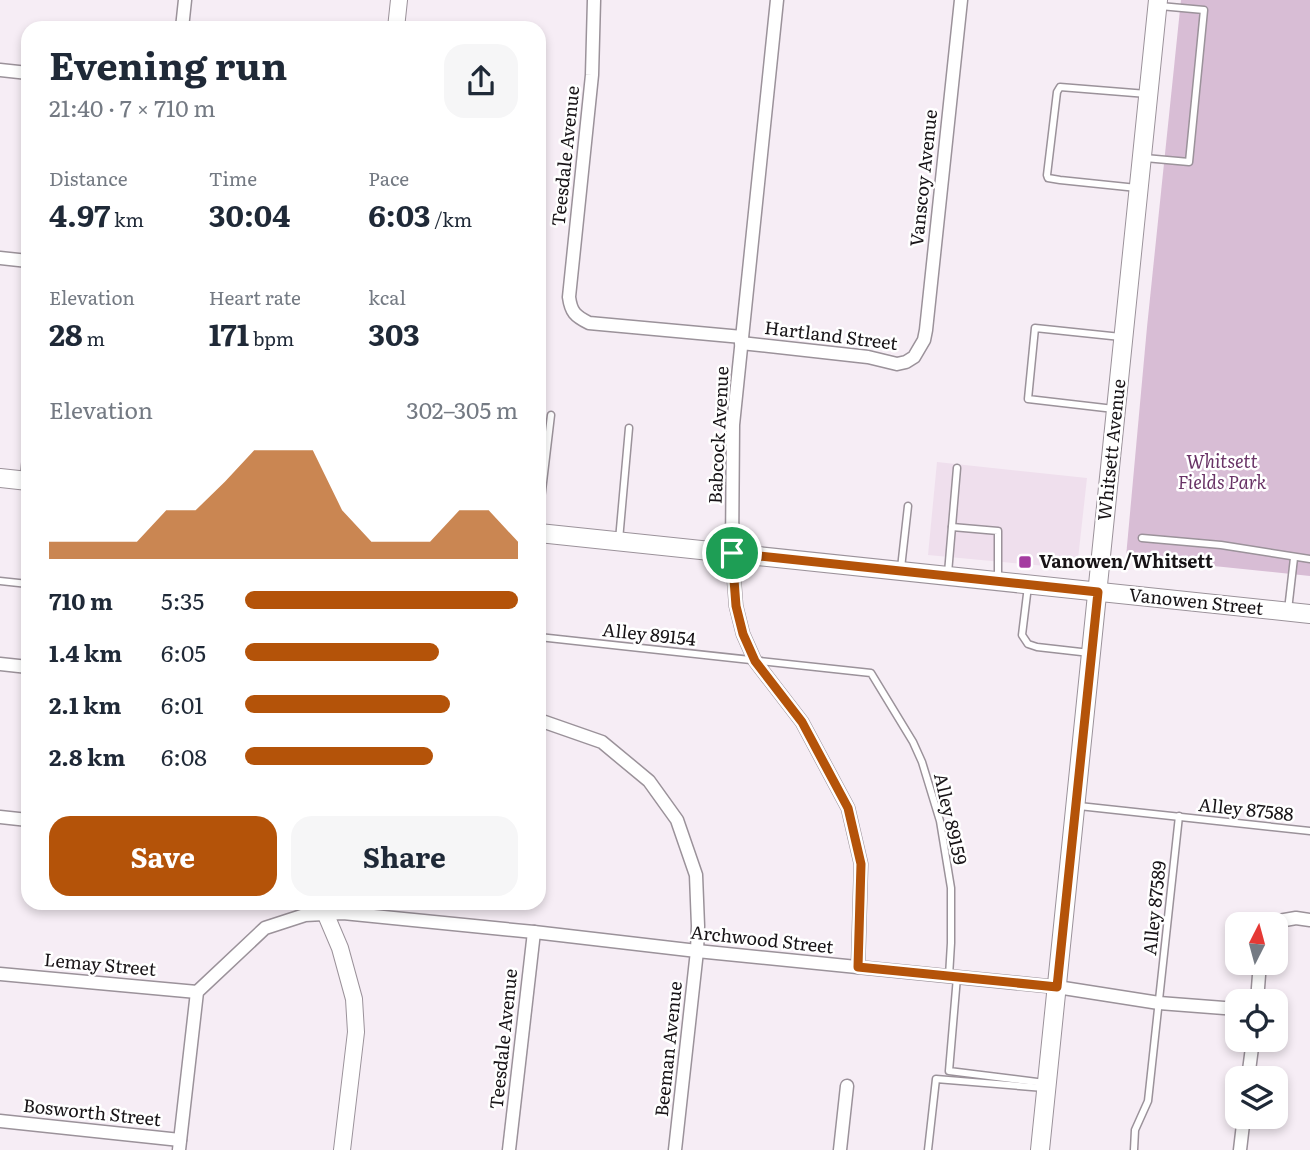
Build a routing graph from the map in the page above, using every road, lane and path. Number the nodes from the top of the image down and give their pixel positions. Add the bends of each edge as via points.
1 (185, 0) edge
2 (399, 0) edge
3 (594, 0) edge
4 (777, 0) edge
5 (961, 0) edge
6 (1158, 3) edge
7 (183, 21) edge
8 (397, 21) edge
9 (0, 70) edge
10 (21, 72) edge
11 (1149, 94) junction
12 (1142, 157) junction
13 (1139, 188) junction
14 (0, 258) edge
15 (21, 260) edge
16 (574, 313) joint
17 (1123, 337) junction
18 (742, 340) junction
19 (914, 357) joint
20 (1116, 409) junction
21 (551, 415) dead end
22 (629, 428) dead end
23 (546, 457) edge
24 (957, 468) dead end
25 (0, 478) edge
26 (21, 480) edge
27 (908, 506) dead end
28 (952, 527) junction
29 (546, 534) edge
30 (1142, 538) dead end
31 (619, 542) junction
32 (732, 553) junction
33 (1294, 558) junction
34 (1310, 559) edge
35 (901, 570) junction
36 (948, 575) junction
37 (0, 581) edge
38 (998, 581) junction
39 (21, 583) edge
40 (1028, 584) junction
41 (1098, 592) junction
42 (1288, 612) junction
43 (1310, 614) edge
44 (546, 638) edge
45 (1092, 653) junction
46 (755, 661) junction
47 (0, 664) edge
48 (21, 666) edge
49 (546, 722) edge
50 (1076, 805) junction
51 (0, 817) edge
52 (1179, 817) junction
53 (21, 819) edge
54 (1310, 831) edge
55 (321, 910) edge
56 (324, 910) edge
57 (329, 910) edge
58 (1288, 920) edge
59 (1310, 920) edge
60 (534, 932) junction
61 (697, 951) junction
62 (858, 967) junction
63 (0, 974) edge
64 (953, 976) junction
65 (1057, 987) junction
66 (197, 992) junction
67 (1159, 1003) junction
68 (1225, 1008) edge
69 (1047, 1085) junction
70 (847, 1086) dead end
71 (0, 1121) edge
72 (1242, 1129) edge
73 (180, 1145) edge
74 (342, 1150) edge
75 (509, 1150) edge
76 (676, 1150) edge
77 (841, 1150) edge
78 (928, 1150) edge
79 (1040, 1150) edge
80 (1134, 1150) edge
81 (1240, 1150) edge

1 - 7 street
2 - 8 street
3 - 16 street, Teesdale Avenue via 592,75 569,297
4 - 18 street, Babcock Avenue
5 - 19 street, Vanscoy Avenue via 926,330
6 - 11 main road, Whitsett Avenue
6 - 12 lane via 1204,10 1189,162
9 - 10 street
11 - 12 main road, Whitsett Avenue
11 - 13 lane via 1060,87 1046,175
12 - 13 main road, Whitsett Avenue
13 - 17 main road, Whitsett Avenue
14 - 15 street
16 - 18 street, Hartland Street via 589,323
17 - 20 main road, Whitsett Avenue
17 - 20 lane via 1035,328 1028,399
18 - 19 street, Hartland Street via 897,365
18 - 32 street, Babcock Avenue via 733,425
20 - 41 main road, Whitsett Avenue
21 - 23 lane
22 - 31 lane
24 - 28 lane
25 - 26 main road
27 - 35 lane
28 - 36 lane
28 - 38 lane via 998,531
29 - 31 main road, Vanowen Street
30 - 33 lane
31 - 32 main road, Vanowen Street
32 - 35 main road, Vanowen Street
32 - 46 street, Babcock Avenue via 736,606
33 - 34 lane
33 - 42 lane
35 - 36 main road, Vanowen Street
36 - 38 main road, Vanowen Street
37 - 39 lane
38 - 40 main road, Vanowen Street
40 - 41 main road, Vanowen Street
40 - 45 lane via 1022,635 1028,643
41 - 42 main road, Vanowen Street
41 - 45 main road, Whitsett Avenue
42 - 43 main road, Vanowen Street
44 - 46 lane, Alley 89154
45 - 50 main road, Whitsett Avenue
46 - 62 street, Babcock Avenue via 802,722 848,808 861,864
46 - 64 lane, Alley 89159 via 871,673 913,742 940,821 951,888
47 - 48 street
49 - 61 street, Beeman Avenue via 602,742 649,781 677,820 696,875
50 - 52 lane, Alley 87588
50 - 65 main road, Whitsett Avenue
51 - 53 street
52 - 54 lane, Alley 87588
52 - 67 lane, Alley 87589
55 - 66 street, Archwood Street via 265,928
56 - 74 street via 354,999 356,1032
57 - 60 street, Archwood Street
58 - 59 street
60 - 61 street, Archwood Street
60 - 75 street, Teesdale Avenue
61 - 62 street, Archwood Street
61 - 76 street, Beeman Avenue
62 - 64 street, Archwood Street
63 - 66 street, Lemay Street
64 - 65 street, Archwood Street
64 - 69 lane via 950,1071
65 - 67 street, Archwood Street
65 - 69 main road, Whitsett Avenue
66 - 73 street
67 - 68 street, Archwood Street
67 - 80 lane, Alley 87589 via 1149,1101 1135,1130
69 - 78 lane via 936,1079
69 - 79 main road, Whitsett Avenue
70 - 77 street
71 - 73 street, Bosworth Street
72 - 81 street

